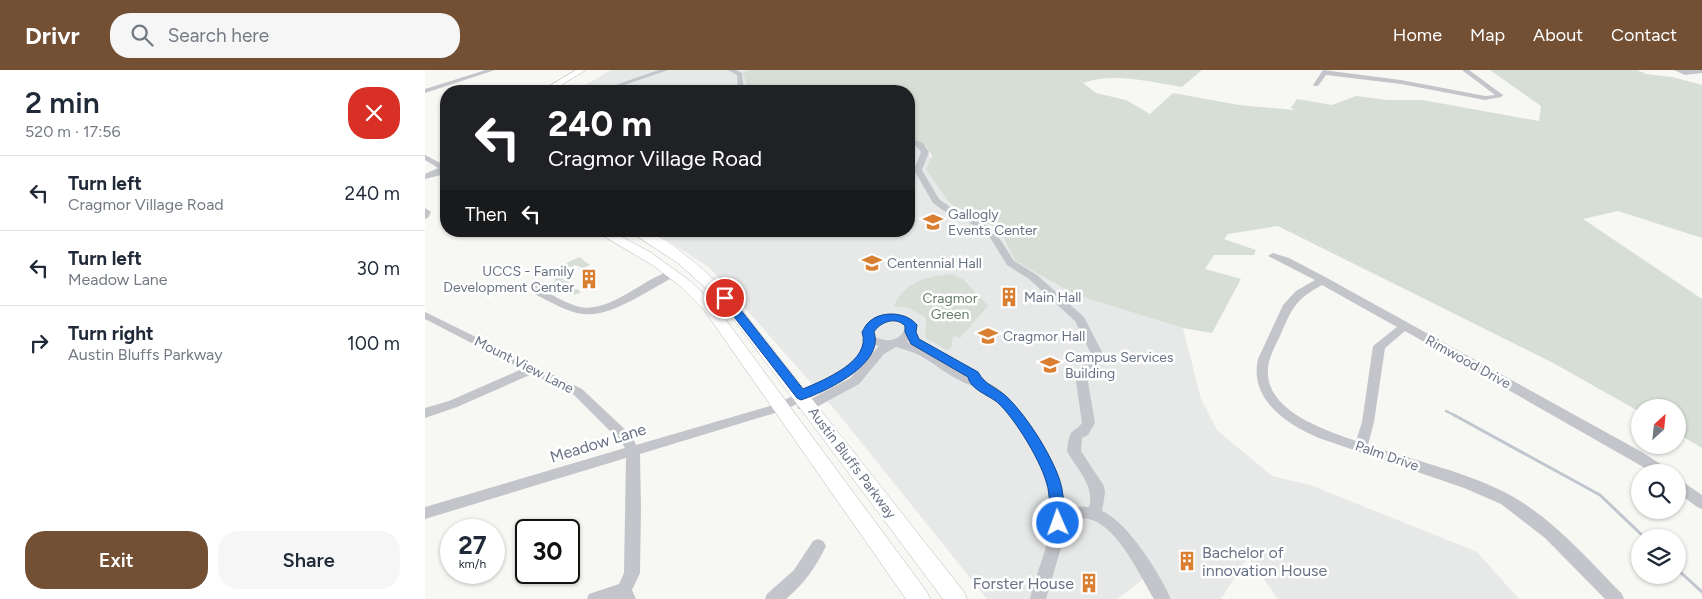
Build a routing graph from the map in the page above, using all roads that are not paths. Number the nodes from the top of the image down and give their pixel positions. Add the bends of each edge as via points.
1 (492, 70) edge
2 (582, 70) edge
3 (593, 70) edge
4 (665, 70) edge
5 (731, 70) edge
6 (1465, 70) edge
7 (1677, 70) edge
8 (1702, 71) edge
9 (1325, 72) edge
10 (444, 85) edge
11 (556, 85) edge
12 (567, 85) edge
13 (619, 85) edge
14 (741, 85) edge
15 (1316, 85) dead end
16 (440, 86) edge
17 (425, 91) edge
18 (915, 143) edge
19 (425, 157) edge
20 (440, 166) edge
21 (440, 171) edge
22 (425, 177) edge
23 (425, 211) edge
24 (425, 216) edge
25 (613, 237) edge
26 (645, 237) edge
27 (1273, 256) dead end
28 (673, 273) junction
29 (1323, 280) junction
30 (538, 284) dead end
31 (425, 316) edge
32 (1405, 326) junction
33 (911, 332) junction
34 (870, 339) junction
35 (893, 343) junction
36 (533, 369) junction
37 (975, 380) junction
38 (805, 401) junction
39 (781, 407) junction
40 (425, 412) edge
41 (1361, 448) junction
42 (633, 451) junction
43 (1649, 464) edge
44 (1686, 491) edge
45 (1702, 503) edge
46 (1058, 512) junction
47 (425, 513) edge
48 (1094, 514) junction
49 (818, 546) dead end
50 (626, 595) edge
51 (595, 599) edge
52 (773, 599) edge
53 (919, 599) edge
54 (956, 599) edge
55 (1038, 599) edge
56 (1163, 599) edge
57 (1616, 599) edge

1 - 10 street
2 - 11 main road
3 - 12 main road
4 - 13 street
5 - 14 street via 740,74
6 - 9 street via 1499,96 1485,98
7 - 8 street via 1685,73
9 - 15 street
16 - 17 street
18 - 48 street via 923,148 925,155 918,170 936,201 991,233 1010,263 1033,277 1085,325 1095,352 1082,382 1089,423 1083,432 1076,435 1074,451 1099,492
19 - 20 street
21 - 22 street
23 - 24 street
25 - 28 main road, Austin Bluffs Parkway via 649,255
26 - 38 main road, Austin Bluffs Parkway via 673,253 711,283
27 - 29 street, Rimwood Drive
28 - 30 street via 606,307 588,311 540,293
28 - 39 main road, Austin Bluffs Parkway via 709,307
29 - 32 street, Rimwood Drive
29 - 41 street, Palm Drive via 1300,293 1287,307 1262,365 1262,378 1270,397 1286,414 1310,429
31 - 36 street, Mount View Lane
32 - 41 street via 1379,346
32 - 43 street, Rimwood Drive
33 - 34 street via 911,325 906,320 885,318 870,327
33 - 35 street
33 - 37 street via 915,341 974,375
34 - 35 street
34 - 38 street, Meadow Lane via 863,358 851,370
35 - 37 street via 922,352 967,380
35 - 38 street, Meadow Lane via 880,351 855,381
36 - 40 street via 453,404
36 - 42 street, Mount View Lane via 589,401 627,440
37 - 46 street via 1001,399 1023,423 1048,469 1055,487
38 - 39 street, Meadow Lane
38 - 54 main road, Austin Bluffs Parkway
39 - 42 street, Meadow Lane
39 - 53 main road, Austin Bluffs Parkway
41 - 57 street, Palm Drive via 1504,498 1550,531
42 - 47 street, Meadow Lane
42 - 50 street via 632,573
44 - 45 street
46 - 48 street
46 - 55 street via 1056,536
48 - 56 street via 1108,521 1123,537
49 - 52 street via 796,581
50 - 51 street

